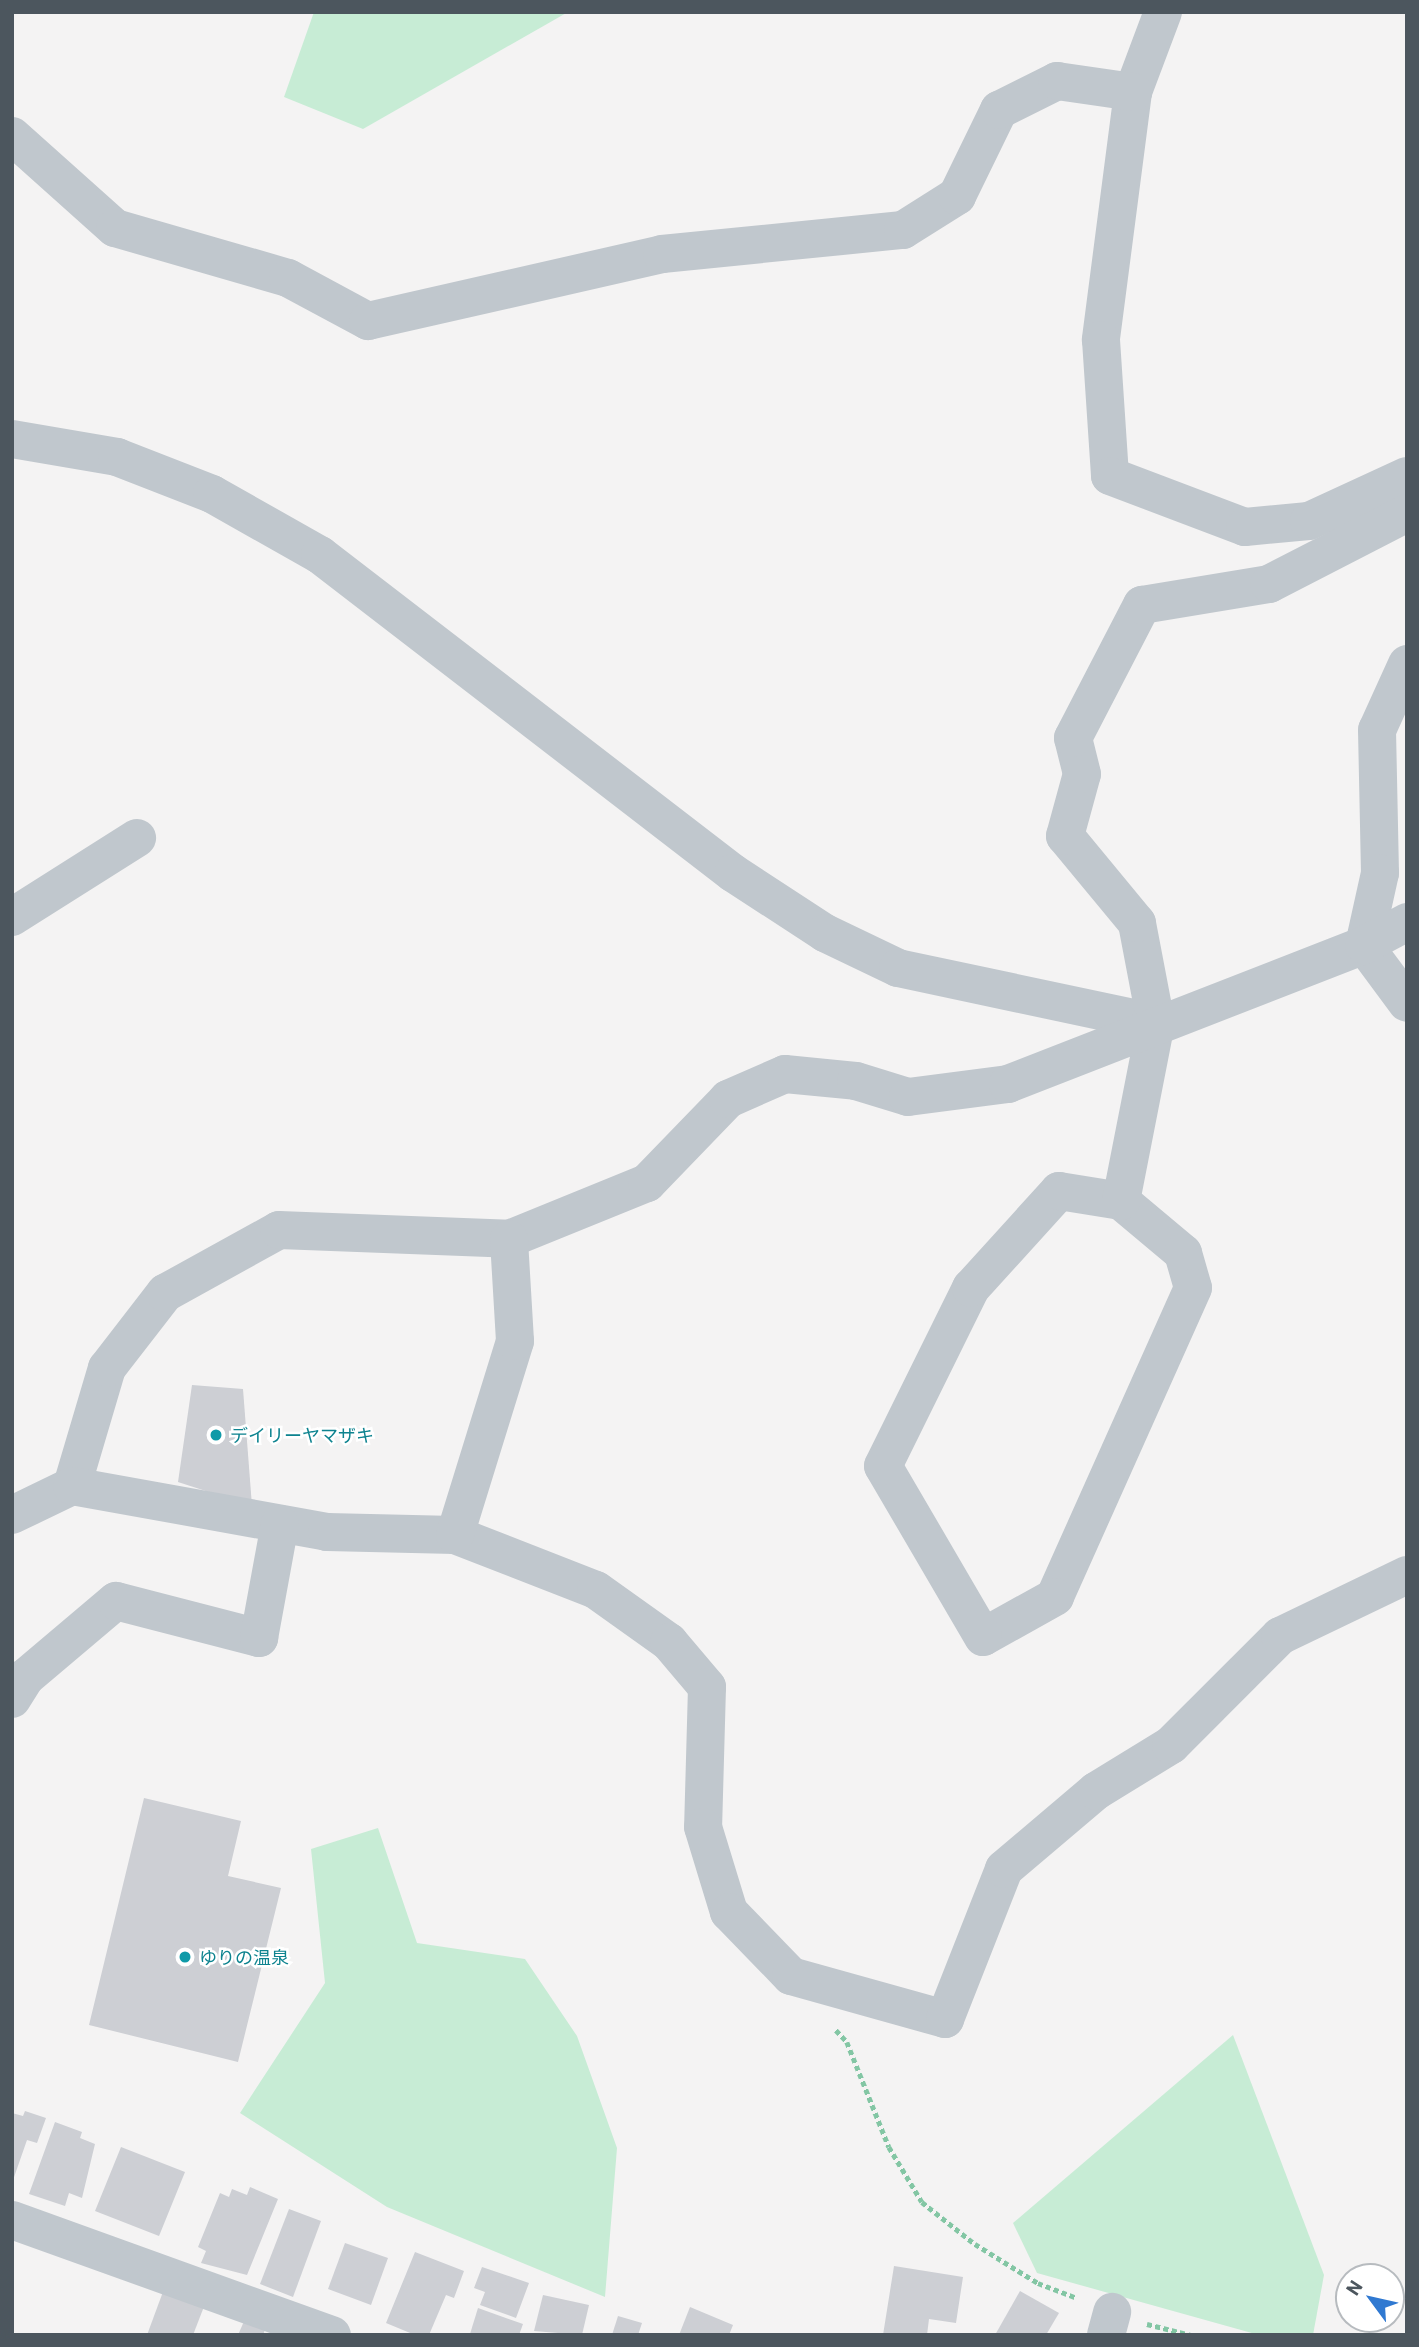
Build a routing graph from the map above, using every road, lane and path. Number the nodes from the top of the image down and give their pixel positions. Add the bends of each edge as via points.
1 (1163, 12) edge
2 (1133, 92) junction
3 (12, 136) edge
4 (12, 439) edge
5 (1407, 476) edge
6 (1407, 513) edge
7 (1407, 664) edge
8 (137, 838) dead end
9 (12, 917) edge
10 (1407, 922) edge
11 (1364, 945) junction
12 (1407, 1003) edge
13 (1156, 1023) junction
14 (1121, 1201) junction
15 (509, 1239) junction
16 (72, 1486) junction
17 (12, 1515) edge
18 (280, 1524) junction
19 (455, 1535) junction
20 (1407, 1575) edge
21 (12, 1699) edge
22 (831, 2023) dead end
23 (12, 2220) edge
24 (1109, 2323) edge
25 (332, 2335) edge

1 - 2 street
2 - 3 street via 1058,81 999,110 957,196 903,230 662,254 368,321 288,278 115,228
2 - 5 street via 1101,340 1110,476 1245,527 1309,521
4 - 13 street via 129,462 212,494 320,555 733,873 825,933 898,968
6 - 13 street via 1269,584 1142,605 1073,738 1082,774 1065,836 1137,923
7 - 11 street via 1377,730 1380,873
8 - 9 street
10 - 11 street
11 - 12 street
11 - 13 street
13 - 14 street
13 - 15 street via 995,1086 908,1097 856,1081 785,1074 729,1099 647,1183
14 - 14 street via 1059,1191 971,1288 883,1466 983,1637 1055,1597 1193,1288 1184,1253
15 - 16 street via 279,1230 165,1293 107,1368
15 - 19 street via 515,1340
16 - 17 street
16 - 18 street
18 - 19 street via 327,1532
18 - 21 street via 259,1638 116,1601 26,1677
19 - 20 street via 596,1590 669,1642 707,1687 704,1827 729,1912 791,1976 945,2020 1004,1869 1096,1791 1171,1745 1280,1636
22 - 24 path via 847,2042 889,2147 922,2202 975,2244
23 - 25 street

